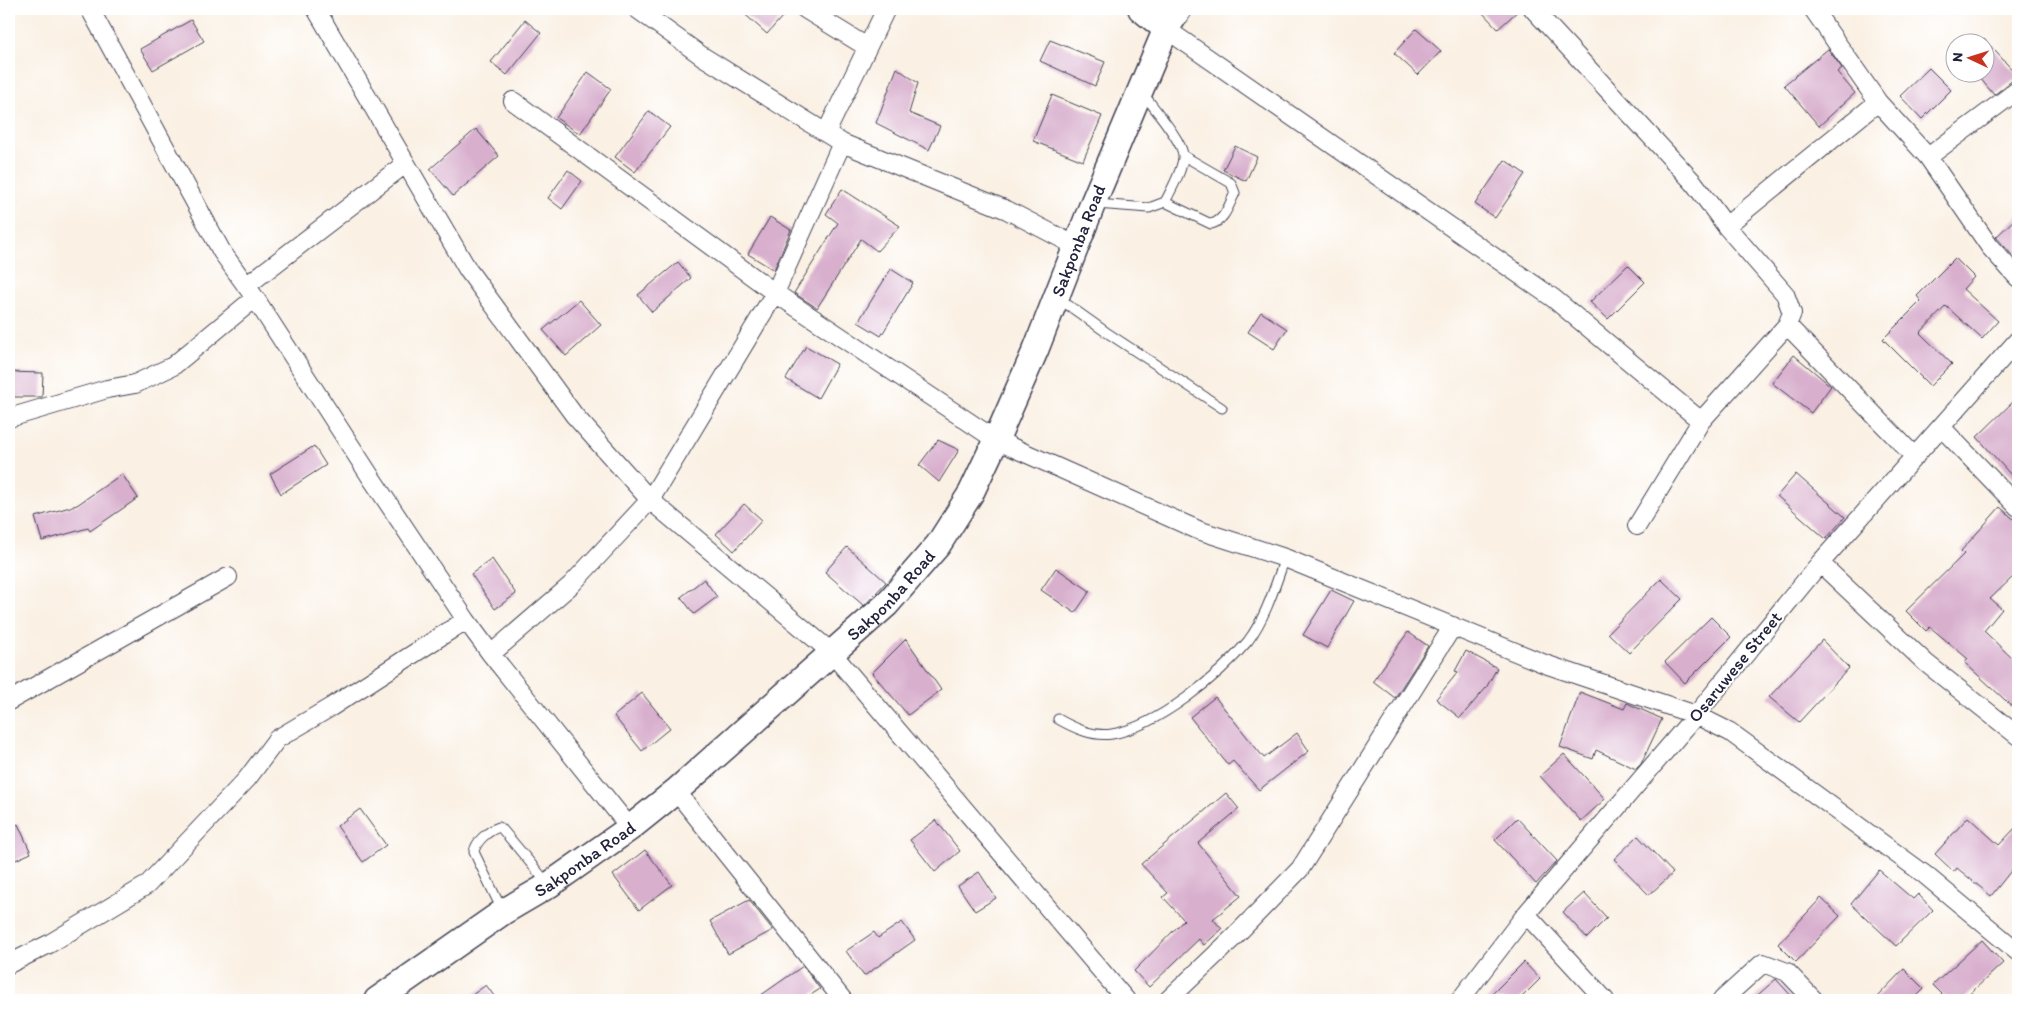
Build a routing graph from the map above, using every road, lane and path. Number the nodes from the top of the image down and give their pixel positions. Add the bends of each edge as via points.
1 (90, 9) edge
2 (316, 9) edge
3 (637, 9) edge
4 (805, 9) edge
5 (886, 9) edge
6 (1141, 9) edge
7 (1533, 9) edge
8 (1813, 9) edge
9 (1172, 19) edge
10 (867, 47) junction
11 (1141, 90) junction
12 (2018, 90) edge
13 (514, 101) dead end
14 (1878, 102) junction
15 (826, 132) junction
16 (842, 143) junction
17 (1184, 156) junction
18 (1928, 158) junction
19 (405, 164) junction
20 (1165, 202) junction
21 (1093, 203) junction
22 (1726, 226) junction
23 (1076, 246) junction
24 (2018, 278) edge
25 (250, 292) junction
26 (775, 293) junction
27 (1056, 297) junction
28 (1787, 325) junction
29 (2018, 340) edge
30 (1222, 408) dead end
31 (9, 418) edge
32 (1701, 421) junction
33 (1942, 428) junction
34 (996, 440) junction
35 (1915, 457) junction
36 (650, 500) junction
37 (2018, 507) edge
38 (1637, 526) dead end
39 (1285, 558) junction
40 (1820, 563) junction
41 (228, 577) dead end
42 (466, 620) junction
43 (1453, 626) junction
44 (831, 652) junction
45 (491, 654) junction
46 (9, 701) edge
47 (1696, 715) junction
48 (1058, 719) dead end
49 (2018, 736) edge
50 (676, 791) junction
51 (630, 828) junction
52 (549, 885) junction
53 (503, 912) junction
54 (1526, 914) junction
55 (2018, 952) edge
56 (9, 964) edge
57 (377, 1000) edge
58 (843, 1000) edge
59 (1126, 1000) edge
60 (1168, 1000) edge
61 (1460, 1000) edge
62 (1605, 1000) edge
63 (1722, 1000) edge
64 (1814, 1000) edge

1 - 25 street via 222,252
2 - 19 street
3 - 15 street via 702,56
4 - 10 street
5 - 10 street
6 - 9 main road
7 - 22 street via 1694,183
8 - 14 street
9 - 11 main road, Sakponba Road
9 - 32 street via 1553,298
10 - 15 street
11 - 17 lane via 1180,144
11 - 21 main road, Sakponba Road
12 - 18 street
13 - 26 street
14 - 18 street
14 - 22 street
15 - 16 street
16 - 23 street via 1007,210
16 - 26 street
17 - 20 lane
17 - 20 lane via 1231,184 1234,193 1222,218 1211,224
18 - 24 street via 1990,247
19 - 25 street
19 - 36 street via 468,270 568,408
20 - 21 lane via 1149,208
21 - 23 main road, Sakponba Road
22 - 28 street via 1785,294 1792,313
23 - 27 main road, Sakponba Road
25 - 31 street via 173,366 135,384
25 - 42 street
26 - 34 street
26 - 36 street
27 - 30 lane
27 - 34 main road, Sakponba Road
28 - 32 street
28 - 35 street
29 - 33 street, Osaruwese Street
32 - 38 street
33 - 35 street, Osaruwese Street
33 - 37 street
34 - 39 street via 1198,530
34 - 44 main road, Sakponba Road via 971,493 938,545 886,605
35 - 40 street, Osaruwese Street
36 - 44 street
36 - 45 street via 571,585
39 - 43 street
39 - 48 lane via 1268,606 1248,640 1200,689 1145,724 1111,734 1080,731
40 - 47 street, Osaruwese Street
40 - 49 street via 1926,663
41 - 46 street
42 - 45 street
42 - 56 street via 277,739 248,778 147,885 49,944
43 - 47 street via 1545,664
43 - 60 street via 1300,868
44 - 50 main road, Sakponba Road
44 - 59 street
45 - 51 street
47 - 54 street, Osaruwese Street
47 - 55 street via 1730,732 1924,874
50 - 51 main road, Sakponba Road
50 - 58 street
51 - 52 main road, Sakponba Road
52 - 53 main road, Sakponba Road
52 - 53 lane via 502,829 493,829 476,844 474,852
53 - 57 main road, Sakponba Road
54 - 61 street, Osaruwese Street
54 - 62 street
63 - 64 street via 1763,963 1787,972

